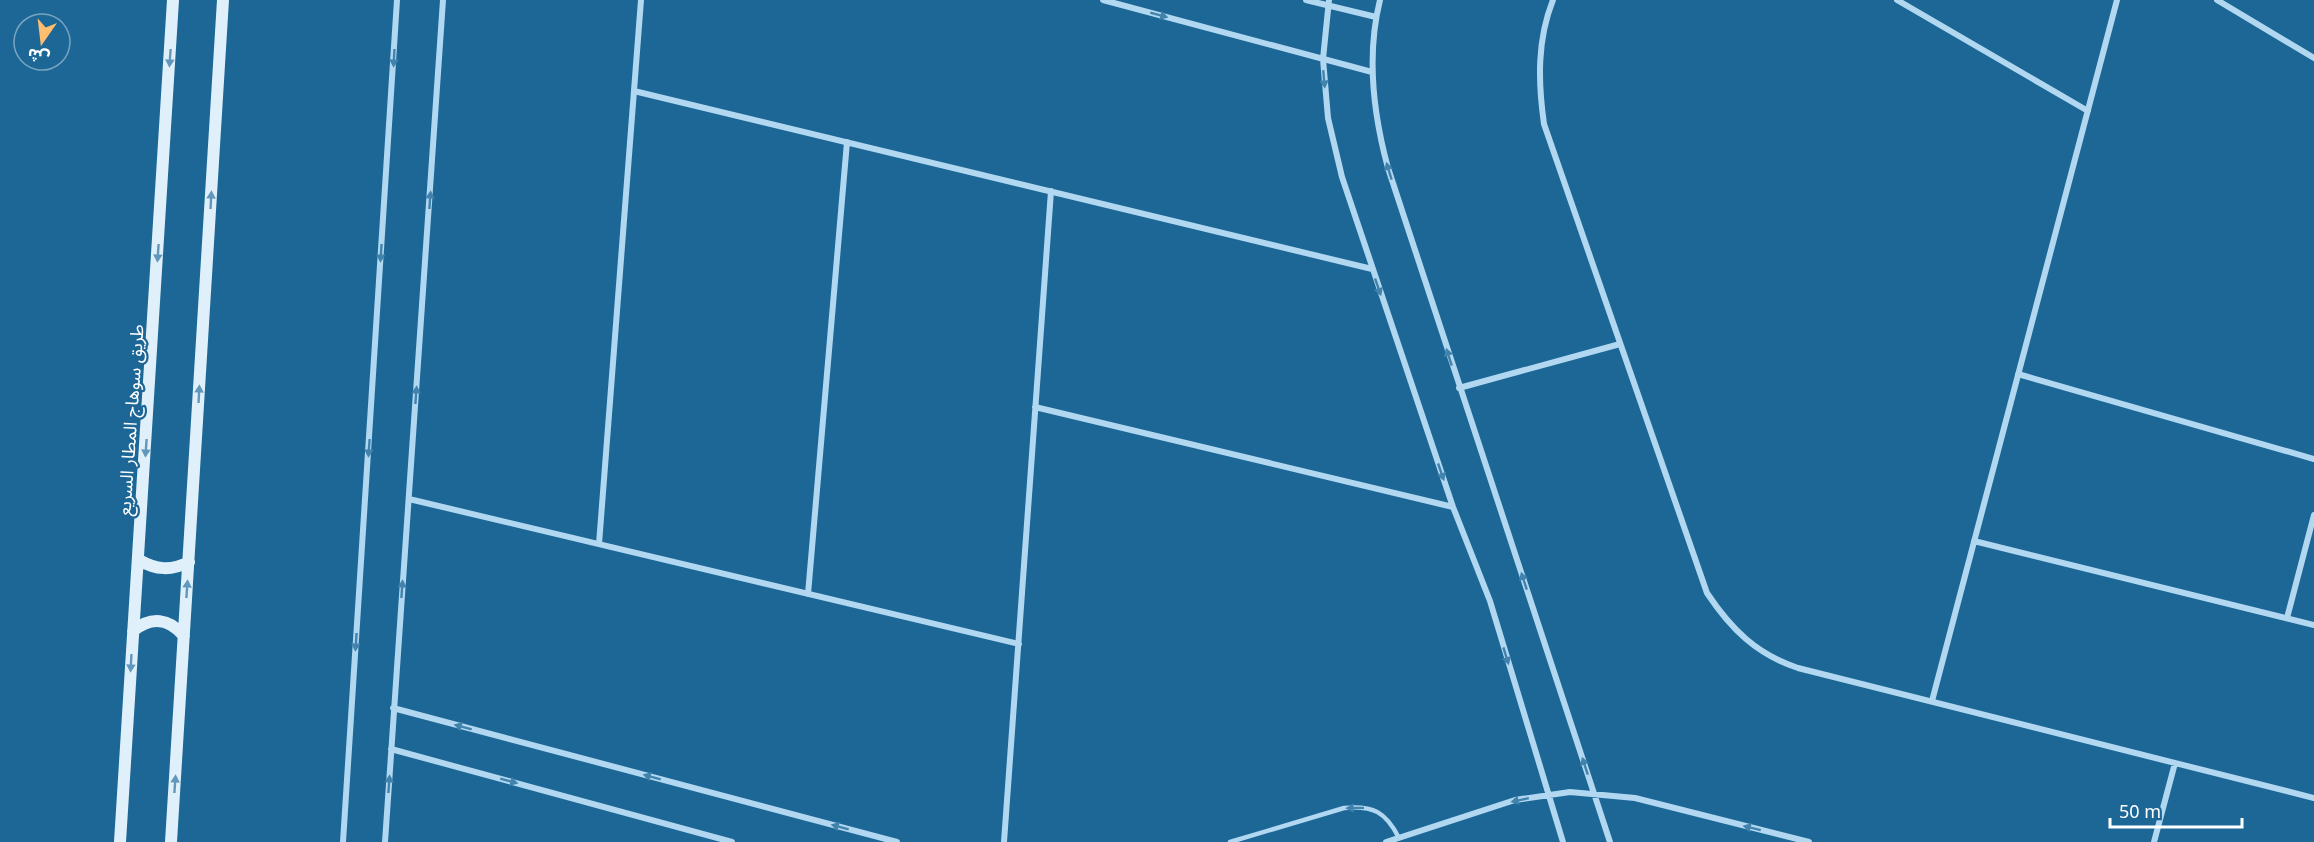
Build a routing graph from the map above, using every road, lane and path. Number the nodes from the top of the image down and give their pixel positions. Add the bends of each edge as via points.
1 (173, 0) edge
2 (223, 0) edge
3 (397, 0) edge
4 (442, 0) edge
5 (641, 0) edge
6 (1103, 0) edge
7 (1306, 0) edge
8 (1380, 0) edge
9 (1553, 0) edge
10 (1896, 0) edge
11 (2117, 0) edge
12 (2217, 0) edge
13 (1328, 3) edge
14 (1376, 17) junction
15 (2314, 58) edge
16 (1323, 59) junction
17 (1372, 72) junction
18 (634, 91) junction
19 (2088, 111) junction
20 (847, 142) junction
21 (1051, 191) junction
22 (1372, 269) junction
23 (1620, 344) junction
24 (2018, 374) junction
25 (1459, 388) junction
26 (1035, 407) junction
27 (2314, 459) edge
28 (409, 499) junction
29 (1452, 507) junction
30 (2314, 515) edge
31 (1974, 541) junction
32 (599, 544) junction
33 (139, 560) junction
34 (189, 562) junction
35 (808, 594) junction
36 (2287, 618) junction
37 (2314, 625) edge
38 (133, 631) junction
39 (184, 636) junction
40 (1018, 644) junction
41 (1932, 701) junction
42 (393, 708) junction
43 (392, 749) junction
44 (2175, 762) junction
45 (1594, 793) junction
46 (1547, 794) junction
47 (2314, 798) edge
48 (1399, 838) junction
49 (120, 842) edge
50 (171, 842) edge
51 (343, 842) edge
52 (385, 842) edge
53 (732, 842) edge
54 (897, 842) edge
55 (1004, 842) edge
56 (1230, 842) edge
57 (1386, 842) edge
58 (1563, 842) edge
59 (1610, 842) edge
60 (1809, 842) edge
61 (2154, 842) edge

1 -> 33 street, طريق سوهاج المطار السريع
34 -> 2 street
3 -> 51 street
28 -> 4 street
5 - 18 street
6 -> 16 street
7 - 13 street
8 - 14 street
9 - 23 street via 1540,64 1544,124
10 - 19 street
11 - 19 street
12 - 15 street
13 - 14 street
13 - 16 street
14 - 17 street
16 - 17 street
16 -> 22 street via 1328,118 1342,177
25 -> 17 street via 1388,168 1378,130
18 - 20 street
18 - 32 street
19 - 24 street
20 - 21 street
20 - 35 street
21 - 22 street
21 - 26 street
22 -> 29 street
23 - 25 street
23 - 41 street via 1707,593 1724,618 1746,640 1791,666
24 - 27 street
24 - 31 street
45 -> 25 street
26 - 29 street
26 - 40 street
28 - 32 street
42 -> 28 street
29 -> 46 street via 1490,601
30 - 36 street
31 - 36 street
31 - 41 street
32 - 35 street
33 - 34 street via 148,566 169,569
33 - 38 street, طريق سوهاج المطار السريع
39 -> 34 street
35 - 40 street
36 - 37 street
38 - 39 street via 154,620 165,621
38 -> 49 street, طريق سوهاج المطار السريع
50 -> 39 street
40 - 55 street
41 - 44 street
42 - 43 street
54 -> 42 street
52 -> 43 street
43 -> 53 street
44 - 47 street
44 - 61 street
45 - 46 street
45 - 59 street
60 -> 45 street via 1635,798
46 -> 48 street via 1515,800
46 - 58 street
48 -> 56 lane via 1391,822 1362,806
48 - 57 street

